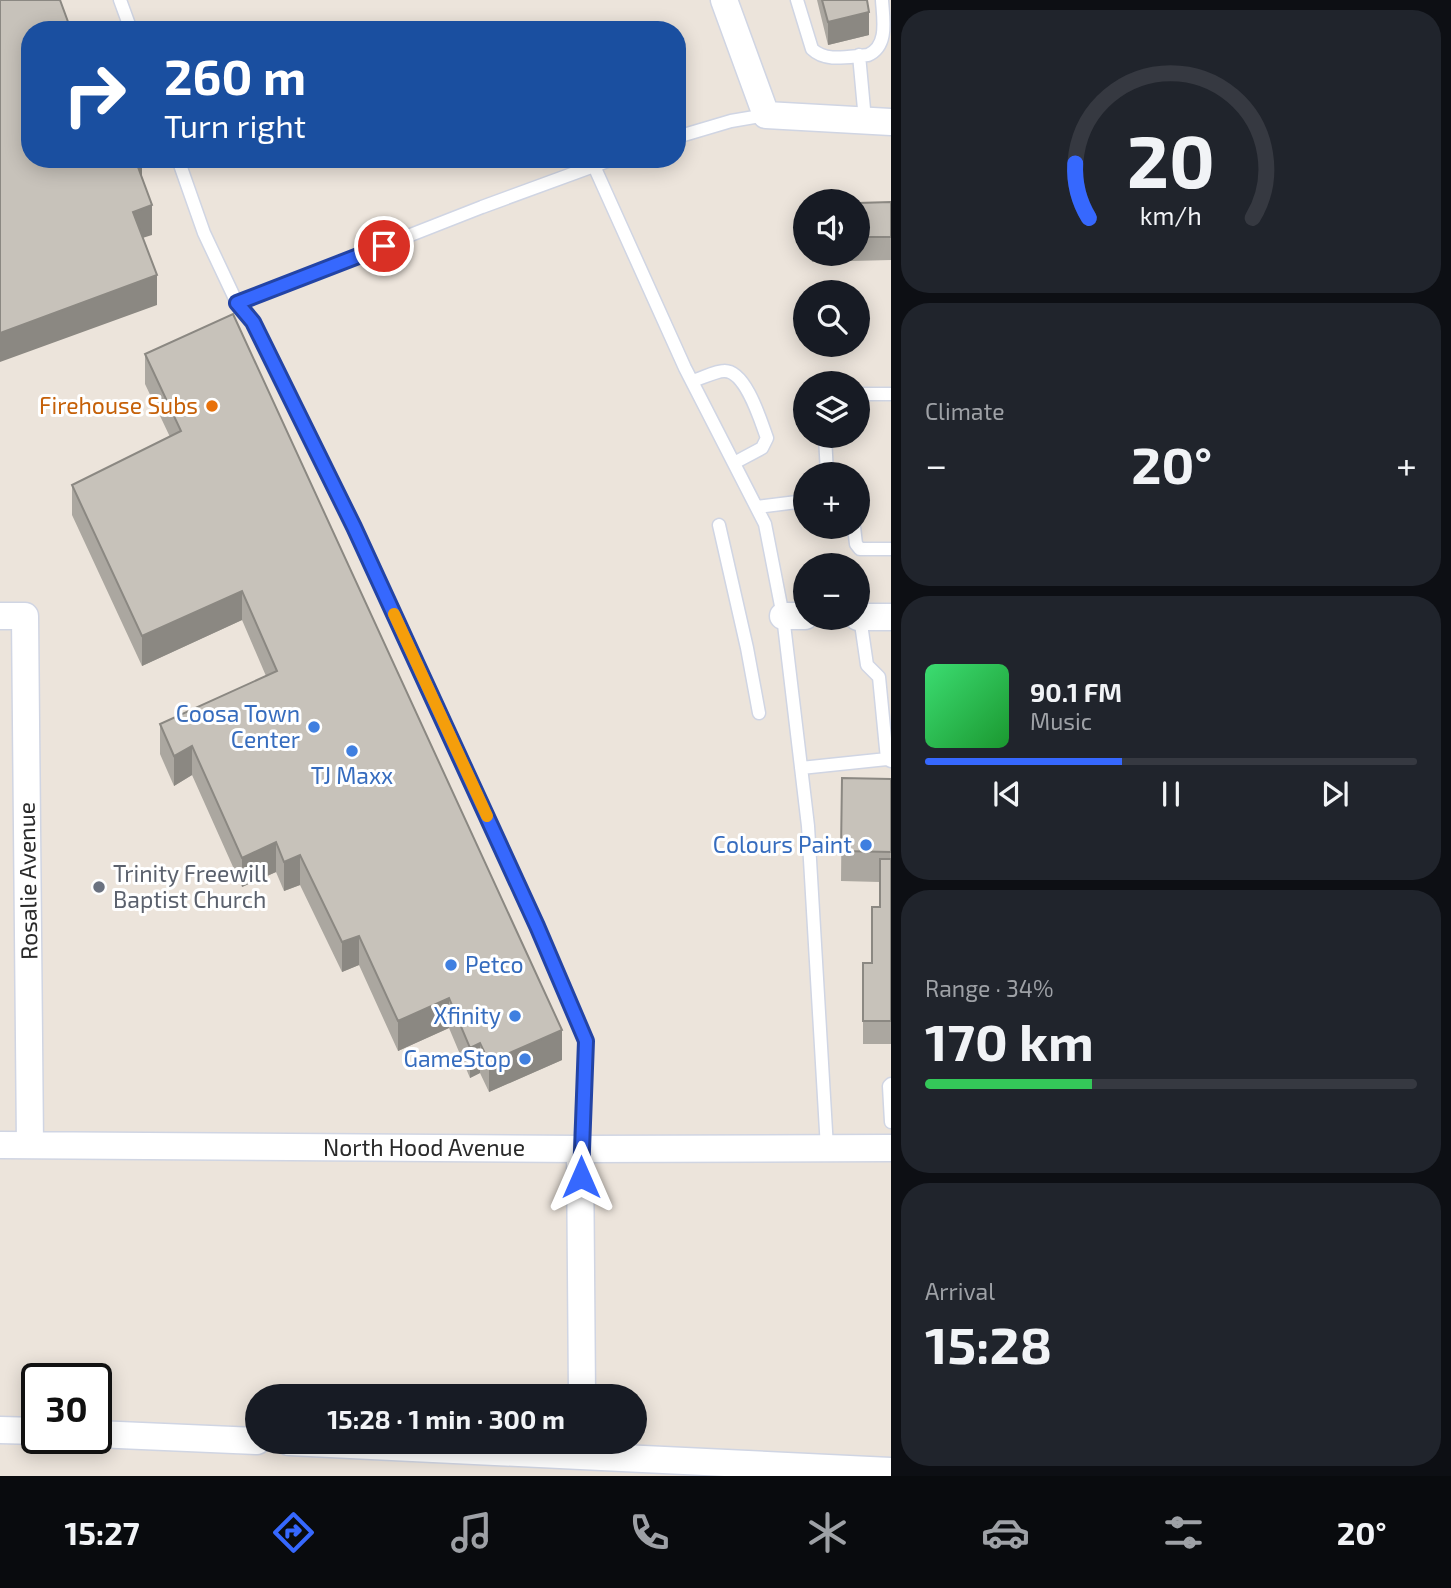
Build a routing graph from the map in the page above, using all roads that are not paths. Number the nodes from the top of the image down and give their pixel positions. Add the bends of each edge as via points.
1 (120, 0) edge
2 (724, 0) edge
3 (797, 0) edge
4 (882, 0) edge
5 (128, 21) edge
6 (859, 55) junction
7 (766, 115) junction
8 (878, 121) edge
9 (686, 135) edge
10 (180, 168) edge
11 (589, 168) edge
12 (595, 168) edge
13 (237, 303) junction
14 (692, 381) junction
15 (870, 394) edge
16 (891, 394) edge
17 (734, 463) junction
18 (793, 502) edge
19 (757, 507) junction
20 (719, 525) dead end
21 (856, 539) edge
22 (891, 549) edge
23 (793, 613) edge
24 (13, 616) edge
25 (870, 617) edge
26 (891, 617) edge
27 (795, 630) edge
28 (861, 630) edge
29 (885, 677) edge
30 (759, 713) dead end
31 (889, 760) edge
32 (801, 768) junction
33 (891, 1084) edge
34 (891, 1122) edge
35 (0, 1145) edge
36 (30, 1145) junction
37 (827, 1148) junction
38 (891, 1148) edge
39 (580, 1149) junction
40 (582, 1384) edge
41 (0, 1430) edge
42 (21, 1431) edge
43 (112, 1435) edge
44 (245, 1440) edge
45 (647, 1454) edge
46 (891, 1471) edge

1 - 5 lane
2 - 7 street
3 - 6 lane via 812,49 826,58
4 - 6 lane via 882,39 873,53
6 - 8 lane
7 - 8 street
7 - 9 lane
10 - 13 lane
11 - 13 lane
12 - 14 lane
13 - 39 lane via 253,322 354,527 586,1041
14 - 17 lane
14 - 17 lane via 724,370 748,390 767,439 762,448
15 - 16 lane
17 - 19 lane
18 - 19 lane
19 - 23 lane
20 - 30 lane
21 - 22 lane via 860,549
24 - 36 street, Rosalie Avenue
25 - 26 street
27 - 32 lane
28 - 29 lane via 867,665
29 - 31 lane
31 - 32 lane
32 - 37 lane
33 - 34 lane
35 - 36 street, North Hood Avenue
36 - 39 street, North Hood Avenue
37 - 38 street, North Hood Avenue
37 - 39 street, North Hood Avenue
39 - 40 street
41 - 42 street
43 - 44 street
45 - 46 street

